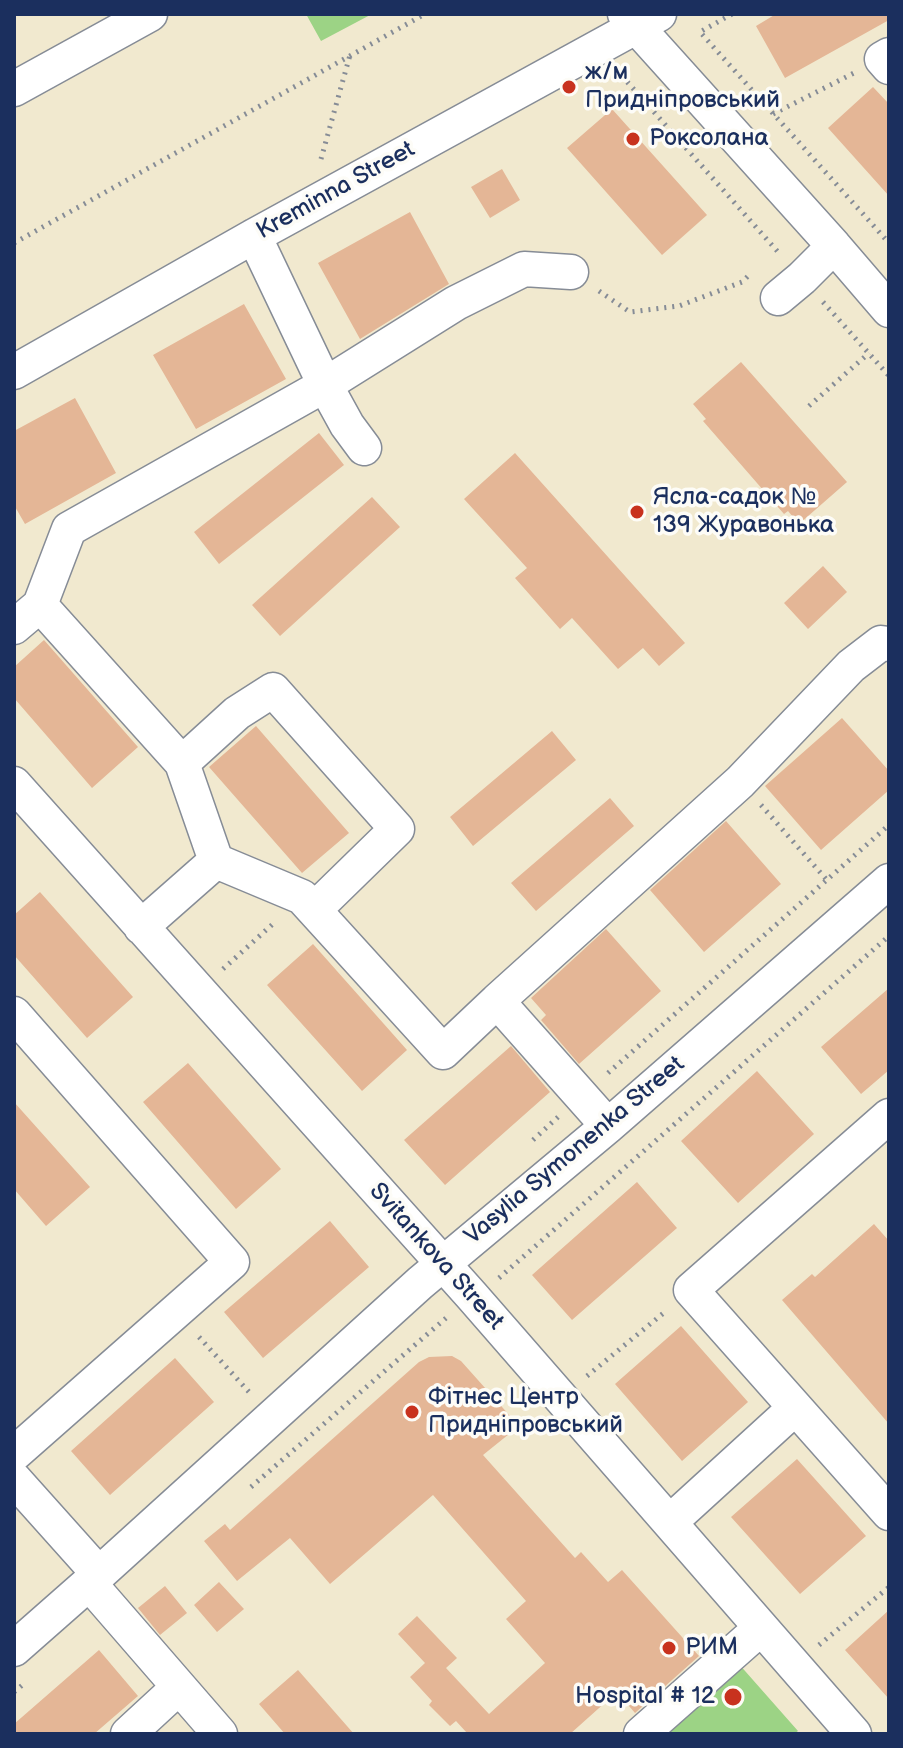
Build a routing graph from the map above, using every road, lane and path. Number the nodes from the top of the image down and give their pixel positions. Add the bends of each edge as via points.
1 (150, 14) edge
2 (425, 14) edge
3 (732, 14) edge
4 (640, 18) edge
5 (350, 55) junction
6 (887, 60) edge
7 (622, 76) dead end
8 (14, 89) edge
9 (773, 114) junction
10 (319, 168) dead end
11 (254, 236) junction
12 (14, 243) edge
13 (889, 243) edge
14 (834, 246) junction
15 (778, 251) junction
16 (766, 261) dead end
17 (754, 271) dead end
18 (571, 272) joint
19 (790, 288) junction
20 (889, 310) edge
21 (869, 353) junction
22 (14, 372) edge
23 (889, 376) edge
24 (325, 385) junction
25 (809, 406) dead end
26 (364, 448) dead end
27 (40, 605) junction
28 (14, 627) edge
29 (889, 644) edge
30 (182, 763) junction
31 (740, 782) junction
32 (14, 784) edge
33 (216, 861) junction
34 (826, 879) dead end
35 (889, 881) edge
36 (308, 903) junction
37 (141, 927) junction
38 (889, 936) edge
39 (217, 975) dead end
40 (497, 1001) junction
41 (14, 1014) edge
42 (889, 1116) edge
43 (608, 1126) junction
44 (442, 1263) junction
45 (691, 1290) junction
46 (472, 1296) junction
47 (177, 1311) junction
48 (250, 1393) dead end
49 (561, 1398) junction
50 (795, 1408) junction
51 (14, 1454) edge
52 (14, 1479) edge
53 (889, 1513) edge
54 (670, 1522) junction
55 (94, 1579) junction
56 (889, 1587) edge
57 (761, 1628) junction
58 (14, 1649) edge
59 (794, 1666) junction
60 (179, 1687) junction
61 (128, 1734) edge
62 (220, 1734) edge
63 (641, 1734) edge
64 (854, 1734) edge

1 - 8 street
2 - 5 path
3 - 9 path via 700,32
4 - 11 street, Kreminna Street
4 - 14 street
5 - 10 path
5 - 12 path
6 - 9 path
7 - 15 path
9 - 13 path
11 - 22 street, Kreminna Street
11 - 24 street
14 - 19 street
14 - 20 street
15 - 16 path
15 - 19 path
17 - 18 path via 742,282 679,306 630,312
18 - 24 street via 524,269 456,303
19 - 21 path
21 - 23 path
21 - 25 path
24 - 26 street
24 - 27 street via 69,529
27 - 28 street
27 - 30 street
29 - 31 street via 881,643 851,666
30 - 33 street
30 - 36 street via 237,713 273,690 397,829
31 - 34 path
31 - 40 street
32 - 37 street, Svitankova Street
33 - 36 street
33 - 37 street
35 - 43 street, Vasylia Symonenka Street
36 - 39 path
36 - 40 street via 443,1052
37 - 44 street, Svitankova Street
38 - 46 path via 491,1285
40 - 43 street
41 - 47 street via 232,1262
42 - 45 street
43 - 44 street, Vasylia Symonenka Street
44 - 46 street, Svitankova Street
44 - 55 street, Vasylia Symonenka Street
45 - 49 path
45 - 50 street
46 - 49 street, Svitankova Street
47 - 48 path
47 - 51 street
49 - 54 street, Svitankova Street
50 - 53 street
50 - 54 street
52 - 55 street
54 - 57 street, Svitankova Street
55 - 58 street, Vasylia Symonenka Street
55 - 60 street
56 - 59 path
57 - 59 street, Svitankova Street
57 - 63 street
59 - 64 street, Svitankova Street
60 - 61 street
60 - 62 street

